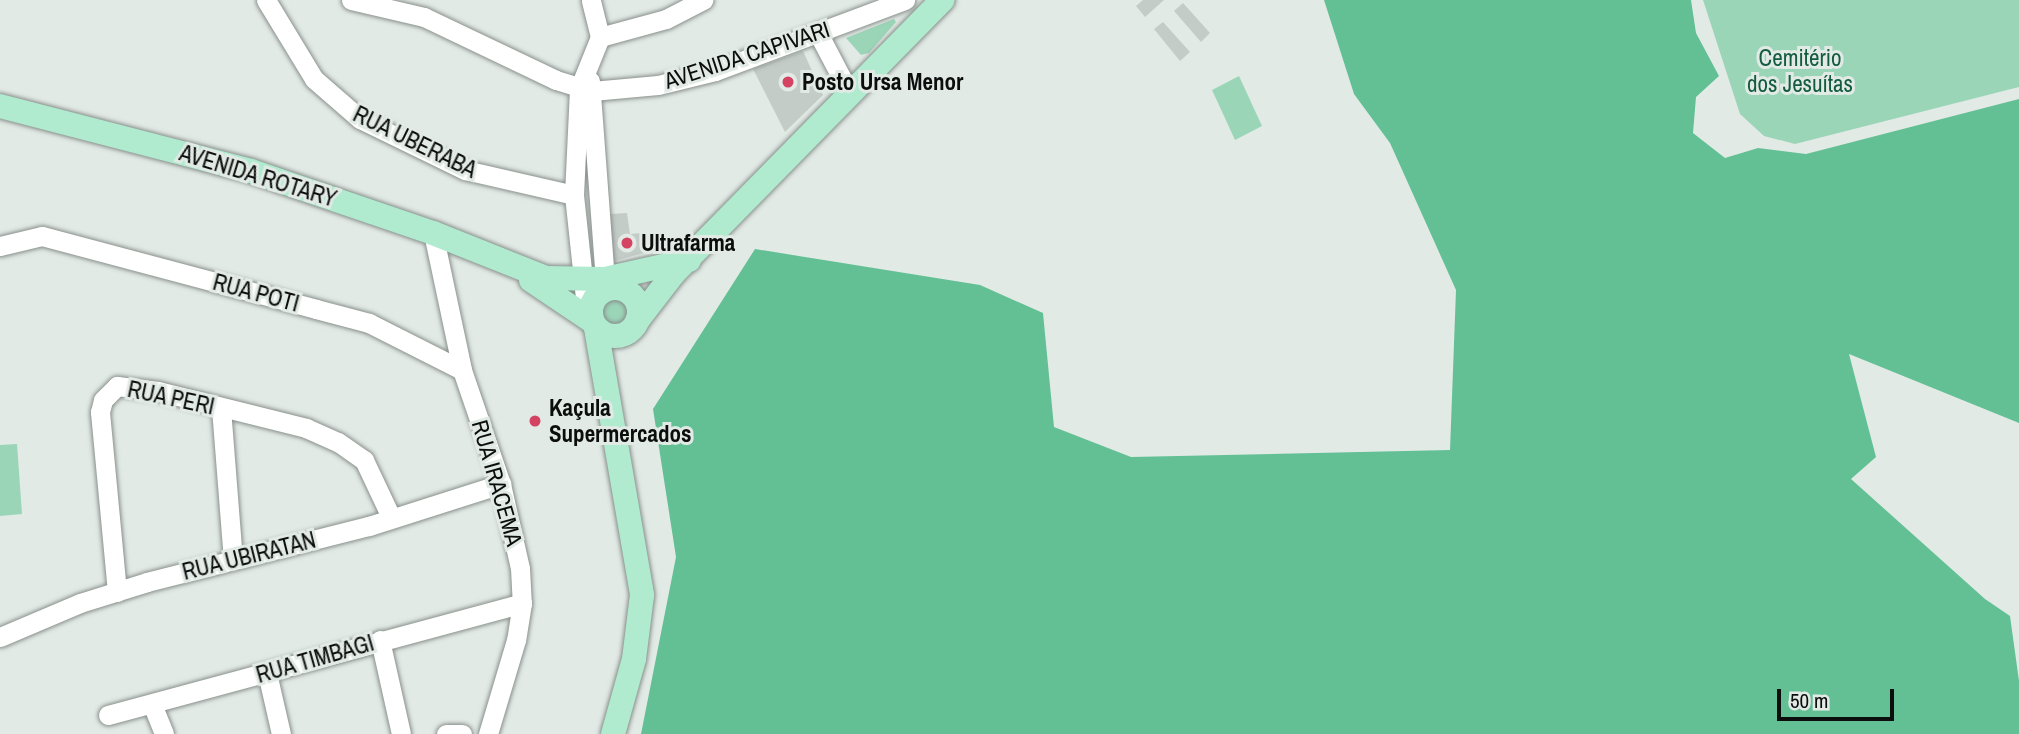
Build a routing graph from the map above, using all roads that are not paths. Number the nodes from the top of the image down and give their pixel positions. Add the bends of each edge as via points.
1 (266, 0) edge
2 (351, 0) edge
3 (591, 0) edge
4 (703, 0) edge
5 (905, 0) edge
6 (942, 0) edge
7 (818, 33) junction
8 (600, 37) junction
9 (586, 85) junction
10 (850, 94) junction
11 (0, 106) edge
12 (574, 195) junction
13 (433, 233) junction
14 (0, 246) edge
15 (689, 260) junction
16 (510, 267) junction
17 (594, 280) junction
18 (593, 320) junction
19 (635, 325) junction
20 (462, 370) junction
21 (607, 399) junction
22 (221, 408) junction
23 (501, 484) junction
24 (391, 517) junction
25 (233, 560) junction
26 (117, 592) junction
27 (522, 603) junction
28 (0, 637) edge
29 (380, 640) junction
30 (267, 673) junction
31 (152, 704) junction
32 (108, 715) dead end
33 (164, 734) edge
34 (281, 734) edge
35 (401, 734) edge
36 (446, 734) edge
37 (462, 734) edge
38 (488, 734) edge
39 (613, 734) edge

1 - 12 street, RUA UBERABA via 314,79 360,119 465,170
2 - 9 street via 424,17
3 - 8 street
4 - 8 street via 666,19
5 - 7 street, AVENIDA CAPIVARI
6 - 10 main road
7 - 9 street, AVENIDA CAPIVARI via 683,80
7 - 10 street
8 - 9 street
9 - 12 street
9 - 17 street
10 - 15 main road
11 - 13 main road, AVENIDA ROTARY via 251,171
12 - 17 street
13 - 16 main road, AVENIDA ROTARY
13 - 20 street, RUA IRACEMA
14 - 20 street, RUA POTI via 42,236 369,323
15 - 17 main road, AVENIDA ROTARY
15 - 19 main road
16 - 17 main road, AVENIDA ROTARY via 557,281
16 - 18 main road, AVENIDA ROTARY
17 - 18 street
18 - 19 main road via 618,337
18 - 19 main road via 600,292 616,288 636,300
18 - 21 main road
19 - 21 main road
20 - 23 street, RUA IRACEMA
21 - 39 main road via 639,557 642,595 634,659
22 - 24 street, RUA PERI via 306,428 351,449 374,476
22 - 25 street
22 - 26 street, RUA PERI via 127,385 117,386 103,400 100,423
23 - 24 street, RUA UBIRATAN
23 - 27 street, RUA IRACEMA via 515,540
24 - 25 street, RUA UBIRATAN
25 - 26 street, RUA UBIRATAN
26 - 28 street, RUA UBIRATAN
27 - 29 street, RUA TIMBAGI
27 - 38 street, RUA IRACEMA
29 - 30 street, RUA TIMBAGI
29 - 35 street
30 - 31 street, RUA TIMBAGI
30 - 34 street
31 - 32 street, RUA TIMBAGI
31 - 33 street
36 - 37 street

